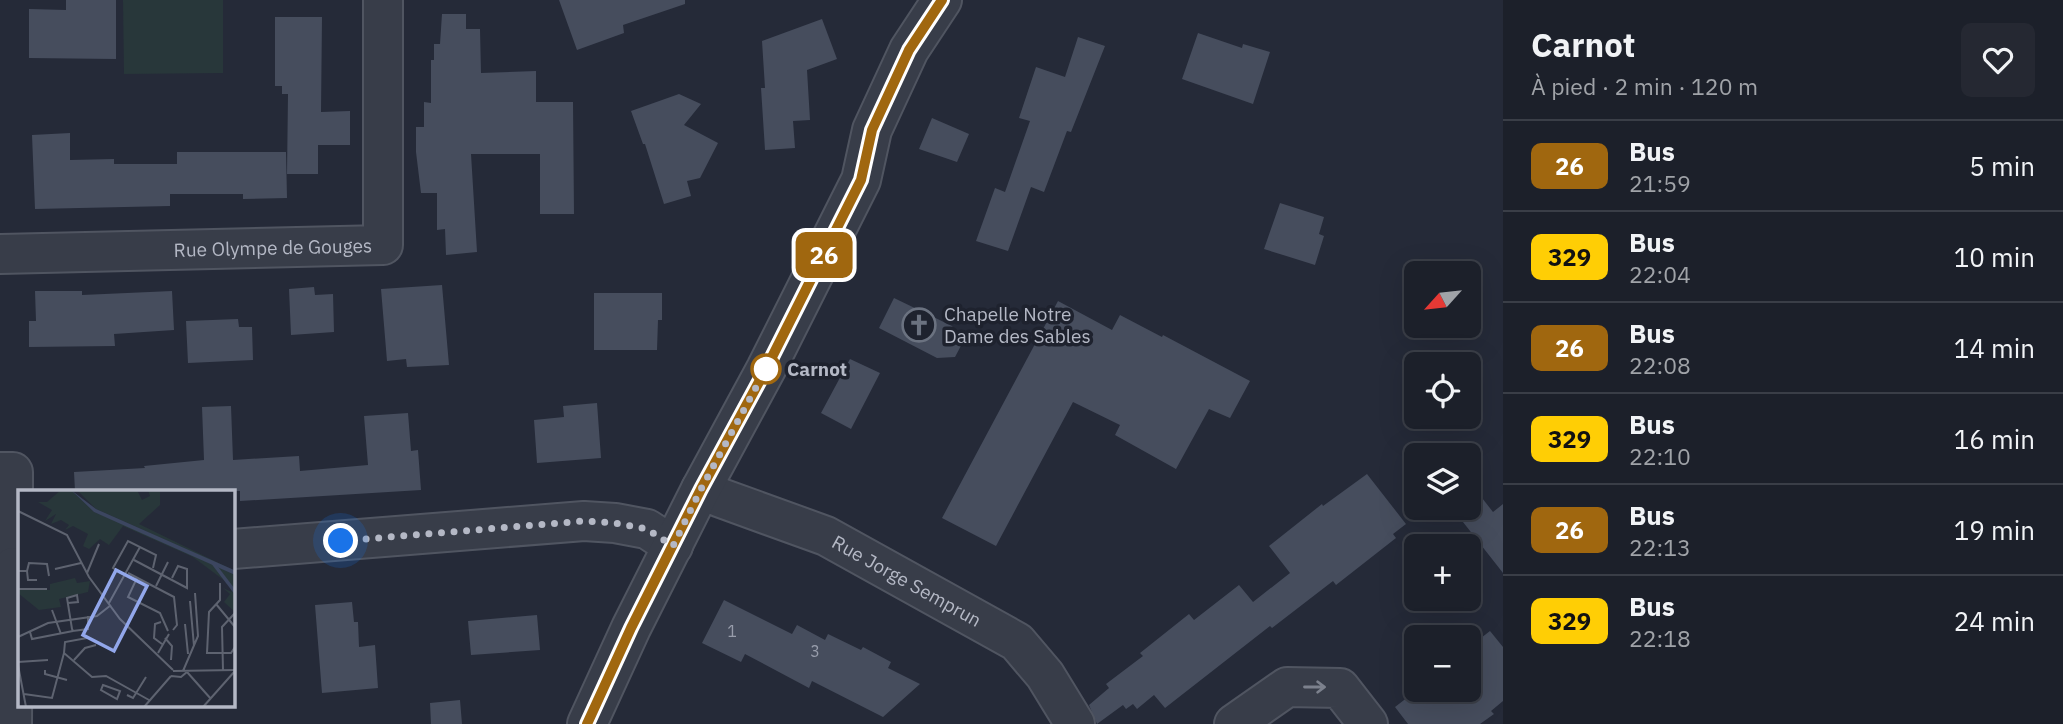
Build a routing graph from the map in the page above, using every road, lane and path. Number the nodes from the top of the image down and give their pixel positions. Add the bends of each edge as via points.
1 (383, 0) edge
2 (942, 0) edge
3 (0, 254) edge
4 (0, 472) edge
5 (701, 489) junction
6 (673, 546) junction
7 (234, 550) edge
8 (16, 567) edge
9 (12, 724) edge
10 (587, 724) edge
11 (1075, 724) edge
12 (1234, 724) edge
13 (1368, 724) edge

1 - 3 street, Rue Olympe de Gouges via 383,245
2 - 5 street via 909,50 872,130 861,180
4 - 8 street via 13,472
5 - 6 street
5 - 11 street, Rue Jorge Semprun via 825,536 1017,642 1045,675
6 - 7 street via 647,529 584,521
6 - 10 street
8 - 9 street
12 -> 13 street via 1287,687 1340,688

